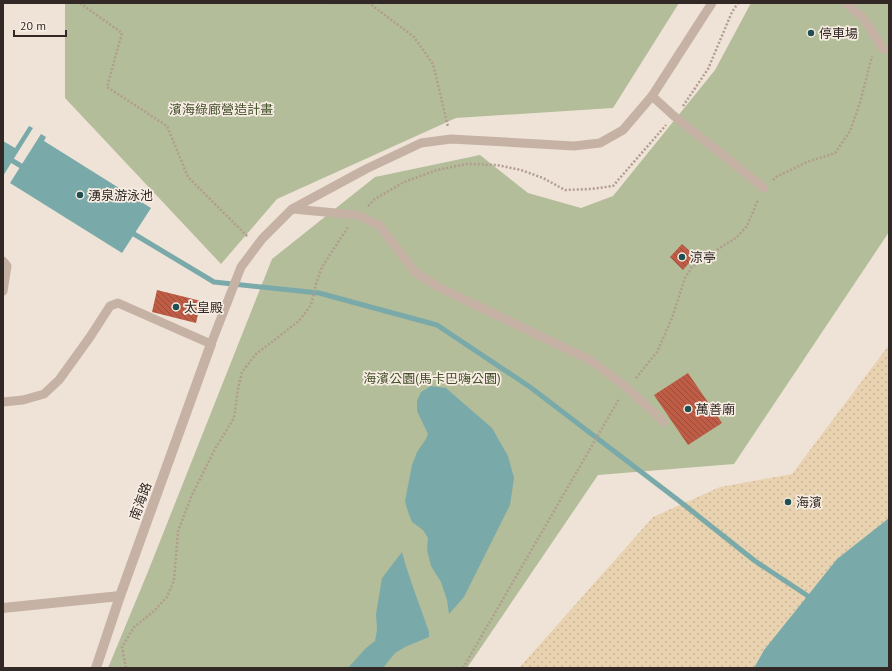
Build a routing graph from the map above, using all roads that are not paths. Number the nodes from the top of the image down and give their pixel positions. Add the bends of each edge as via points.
1 (712, 3) edge
2 (846, 3) edge
3 (883, 49) road end
4 (652, 96) junction
5 (764, 188) road end
6 (292, 209) junction
7 (3, 261) edge
8 (3, 291) edge
9 (211, 344) junction
10 (3, 402) edge
11 (664, 422) dead end
12 (120, 596) junction
13 (3, 608) edge
14 (96, 668) edge

1 - 4 lane
2 - 3 lane via 864,19
4 - 5 lane
4 - 6 lane via 623,130 600,143 574,146 451,139 421,143 366,168
6 - 9 lane via 262,239 241,267
6 - 11 lane via 357,215 379,225 415,272 438,287 590,360 626,387
7 - 8 lane via 7,266
9 - 10 lane via 118,303 110,306 59,380 44,394
9 - 12 street, 南海路
12 - 13 street
12 - 14 street, 南海路

